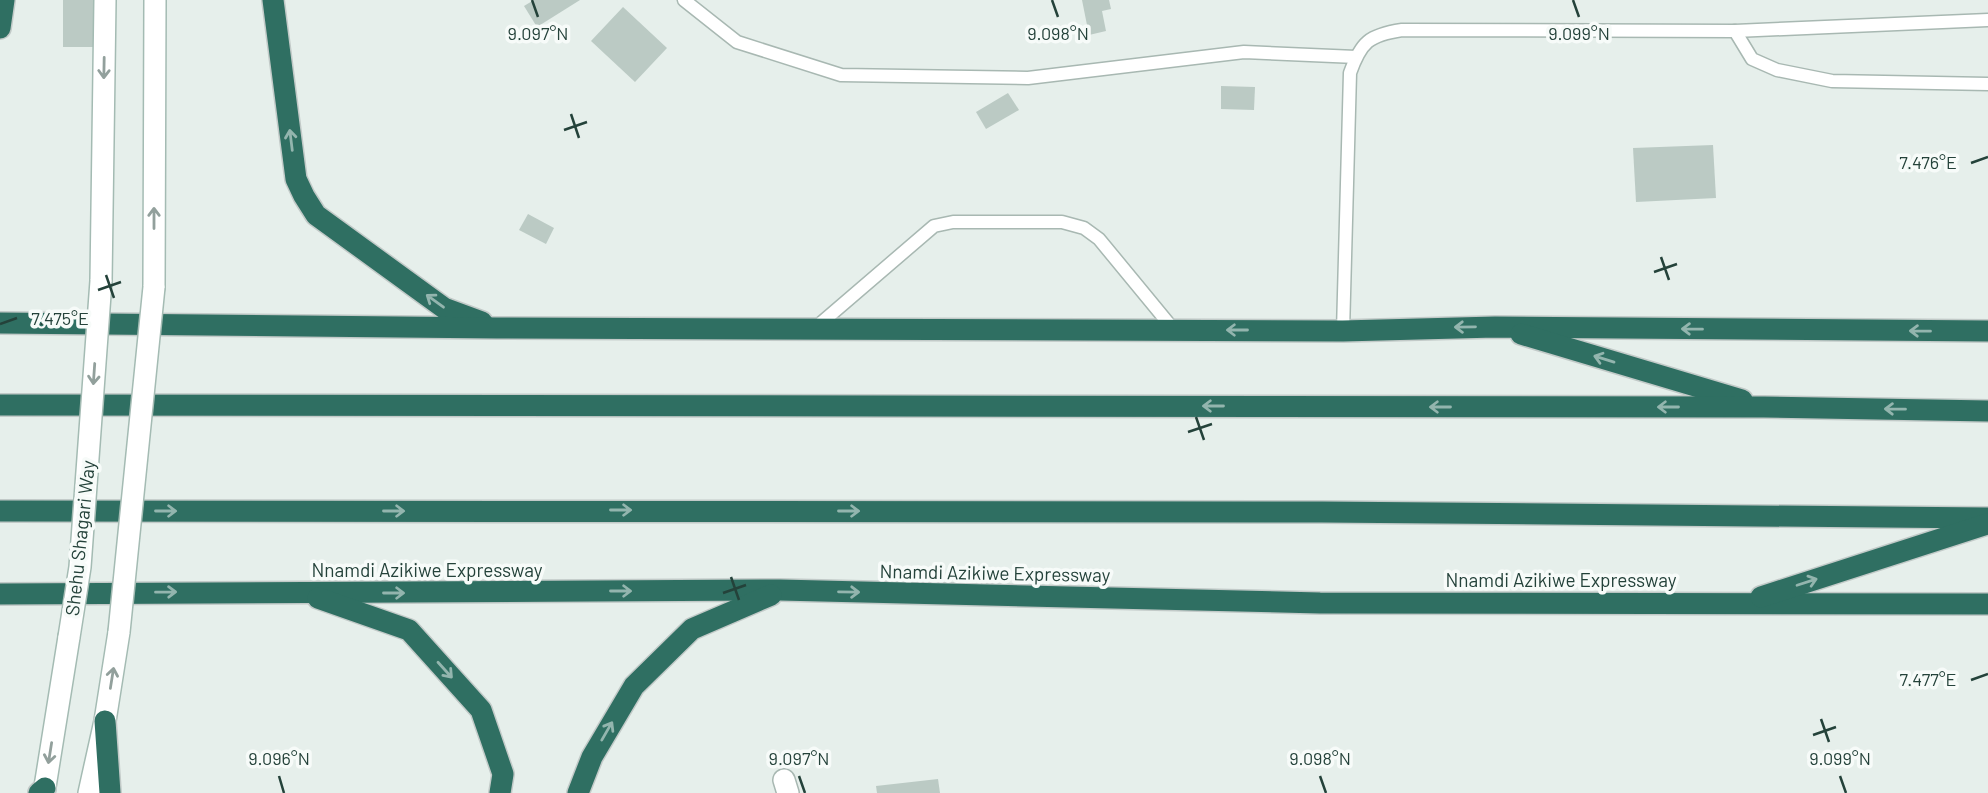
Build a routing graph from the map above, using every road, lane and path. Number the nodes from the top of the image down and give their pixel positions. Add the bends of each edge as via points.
1 (4, 0) edge
2 (105, 0) edge
3 (155, 0) edge
4 (273, 0) edge
5 (684, 0) edge
6 (1988, 20) edge
7 (0, 28) edge
8 (1735, 31) junction
9 (1356, 57) junction
10 (1988, 84) edge
11 (0, 323) edge
12 (1495, 327) junction
13 (497, 328) junction
14 (814, 329) junction
15 (1174, 330) junction
16 (1343, 331) junction
17 (1988, 331) edge
18 (0, 405) edge
19 (1764, 407) junction
20 (1988, 411) edge
21 (0, 511) edge
22 (1988, 518) edge
23 (1988, 524) edge
24 (780, 590) junction
25 (302, 593) junction
26 (0, 594) edge
27 (1742, 603) junction
28 (1988, 604) edge
29 (105, 721) junction
30 (43, 791) edge
31 (89, 793) edge
32 (110, 793) edge
33 (500, 793) edge
34 (579, 793) edge

1 - 7 highway
2 -> 30 main road, Shehu Shagari Way, bridge via 102,281 80,567
29 -> 3 main road, bridge via 119,632 154,286
13 -> 4 highway via 444,308 316,215 296,179
5 - 9 lane via 737,42 841,75 1028,78 1244,52
6 - 8 lane
8 - 9 lane via 1402,30 1366,40
8 - 10 lane via 1752,59 1818,79
9 - 16 lane via 1350,73
11 - 13 highway
12 -> 16 highway
17 -> 12 highway
19 -> 12 highway
13 - 14 highway
14 - 15 highway
14 - 15 lane via 934,226 1062,222 1084,228 1099,239
16 -> 15 highway
19 -> 18 highway
20 -> 19 highway
21 -> 22 highway via 1322,512
27 -> 23 highway
25 -> 24 highway, Nnamdi Azikiwe Expressway
24 -> 27 highway, Nnamdi Azikiwe Expressway via 1320,603
34 -> 24 highway via 592,757 634,686 692,629
26 -> 25 highway, Nnamdi Azikiwe Expressway
25 -> 33 highway via 410,630 481,710 503,774
27 - 28 highway, Nnamdi Azikiwe Expressway
29 - 31 main road
29 - 32 highway

